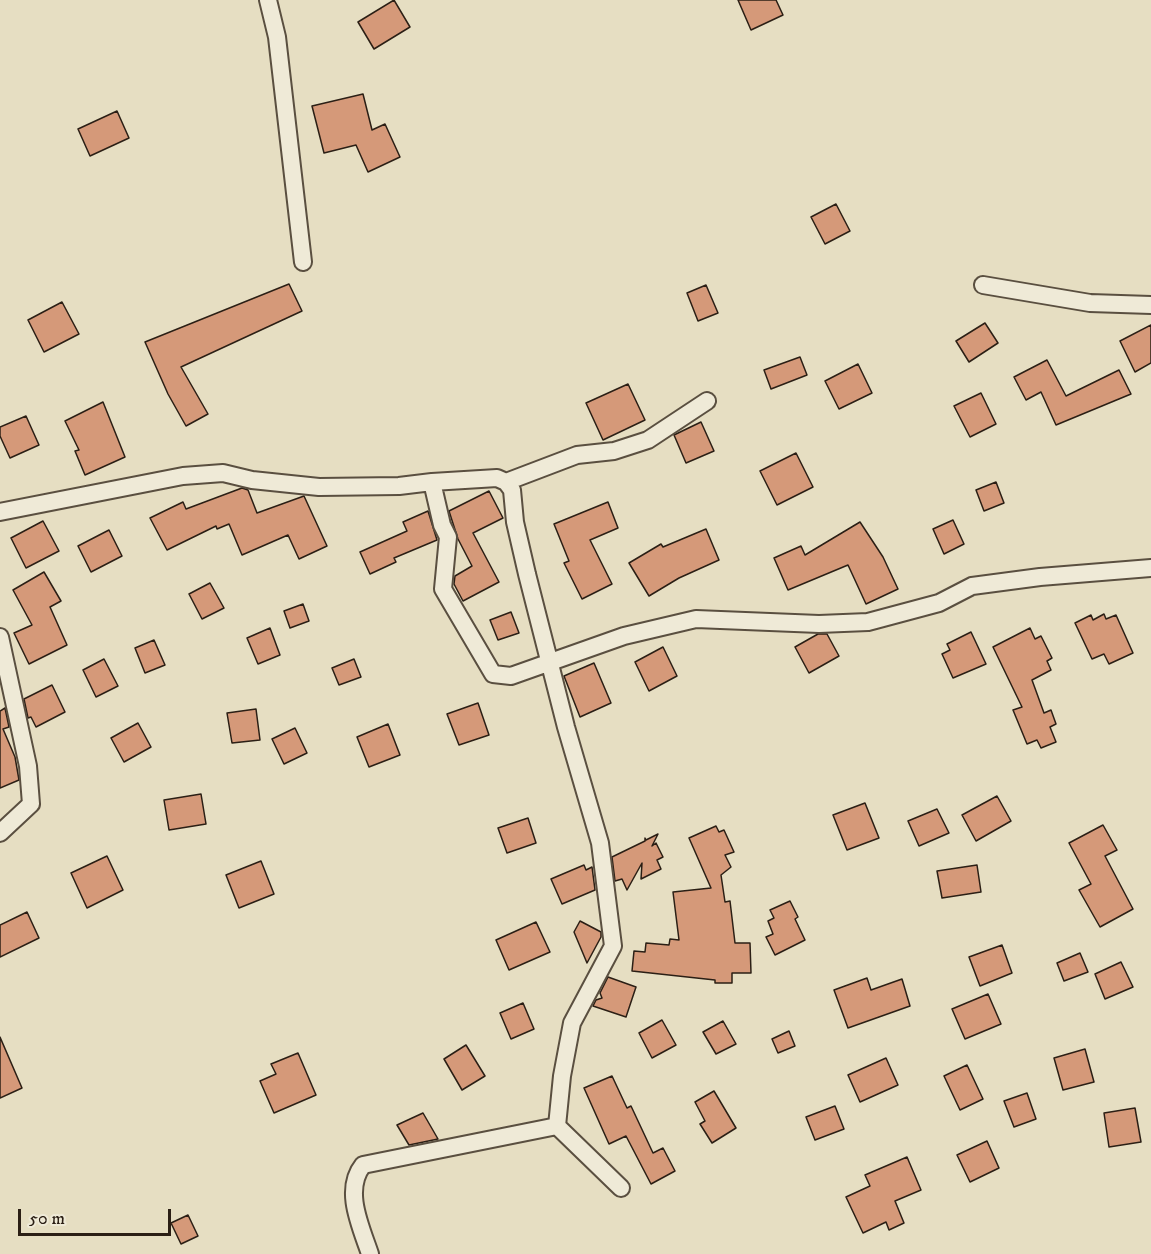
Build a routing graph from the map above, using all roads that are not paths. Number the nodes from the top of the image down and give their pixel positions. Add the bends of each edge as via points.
1 (268, 0) edge
2 (303, 262) dead end
3 (983, 285) dead end
4 (1151, 305) edge
5 (707, 401) dead end
6 (432, 482) junction
7 (506, 482) junction
8 (0, 512) edge
9 (1151, 567) edge
10 (0, 637) edge
11 (552, 663) junction
12 (0, 833) edge
13 (557, 1126) junction
14 (621, 1188) dead end
15 (370, 1254) edge

1 - 2 street via 277,37
3 - 4 street via 1090,303
5 - 7 street via 648,440 614,451 577,455
6 - 7 street via 475,478
6 - 8 street via 319,487 223,473 183,476
6 - 11 street via 448,537 443,589 493,674 519,675
7 - 11 street via 512,490 525,563
9 - 11 street via 972,586 939,603 868,622 696,619 624,636
10 - 12 street via 28,766 31,804
11 - 13 street via 600,843 613,946 572,1023
13 - 14 street
13 - 15 street via 363,1165 356,1174 355,1209

